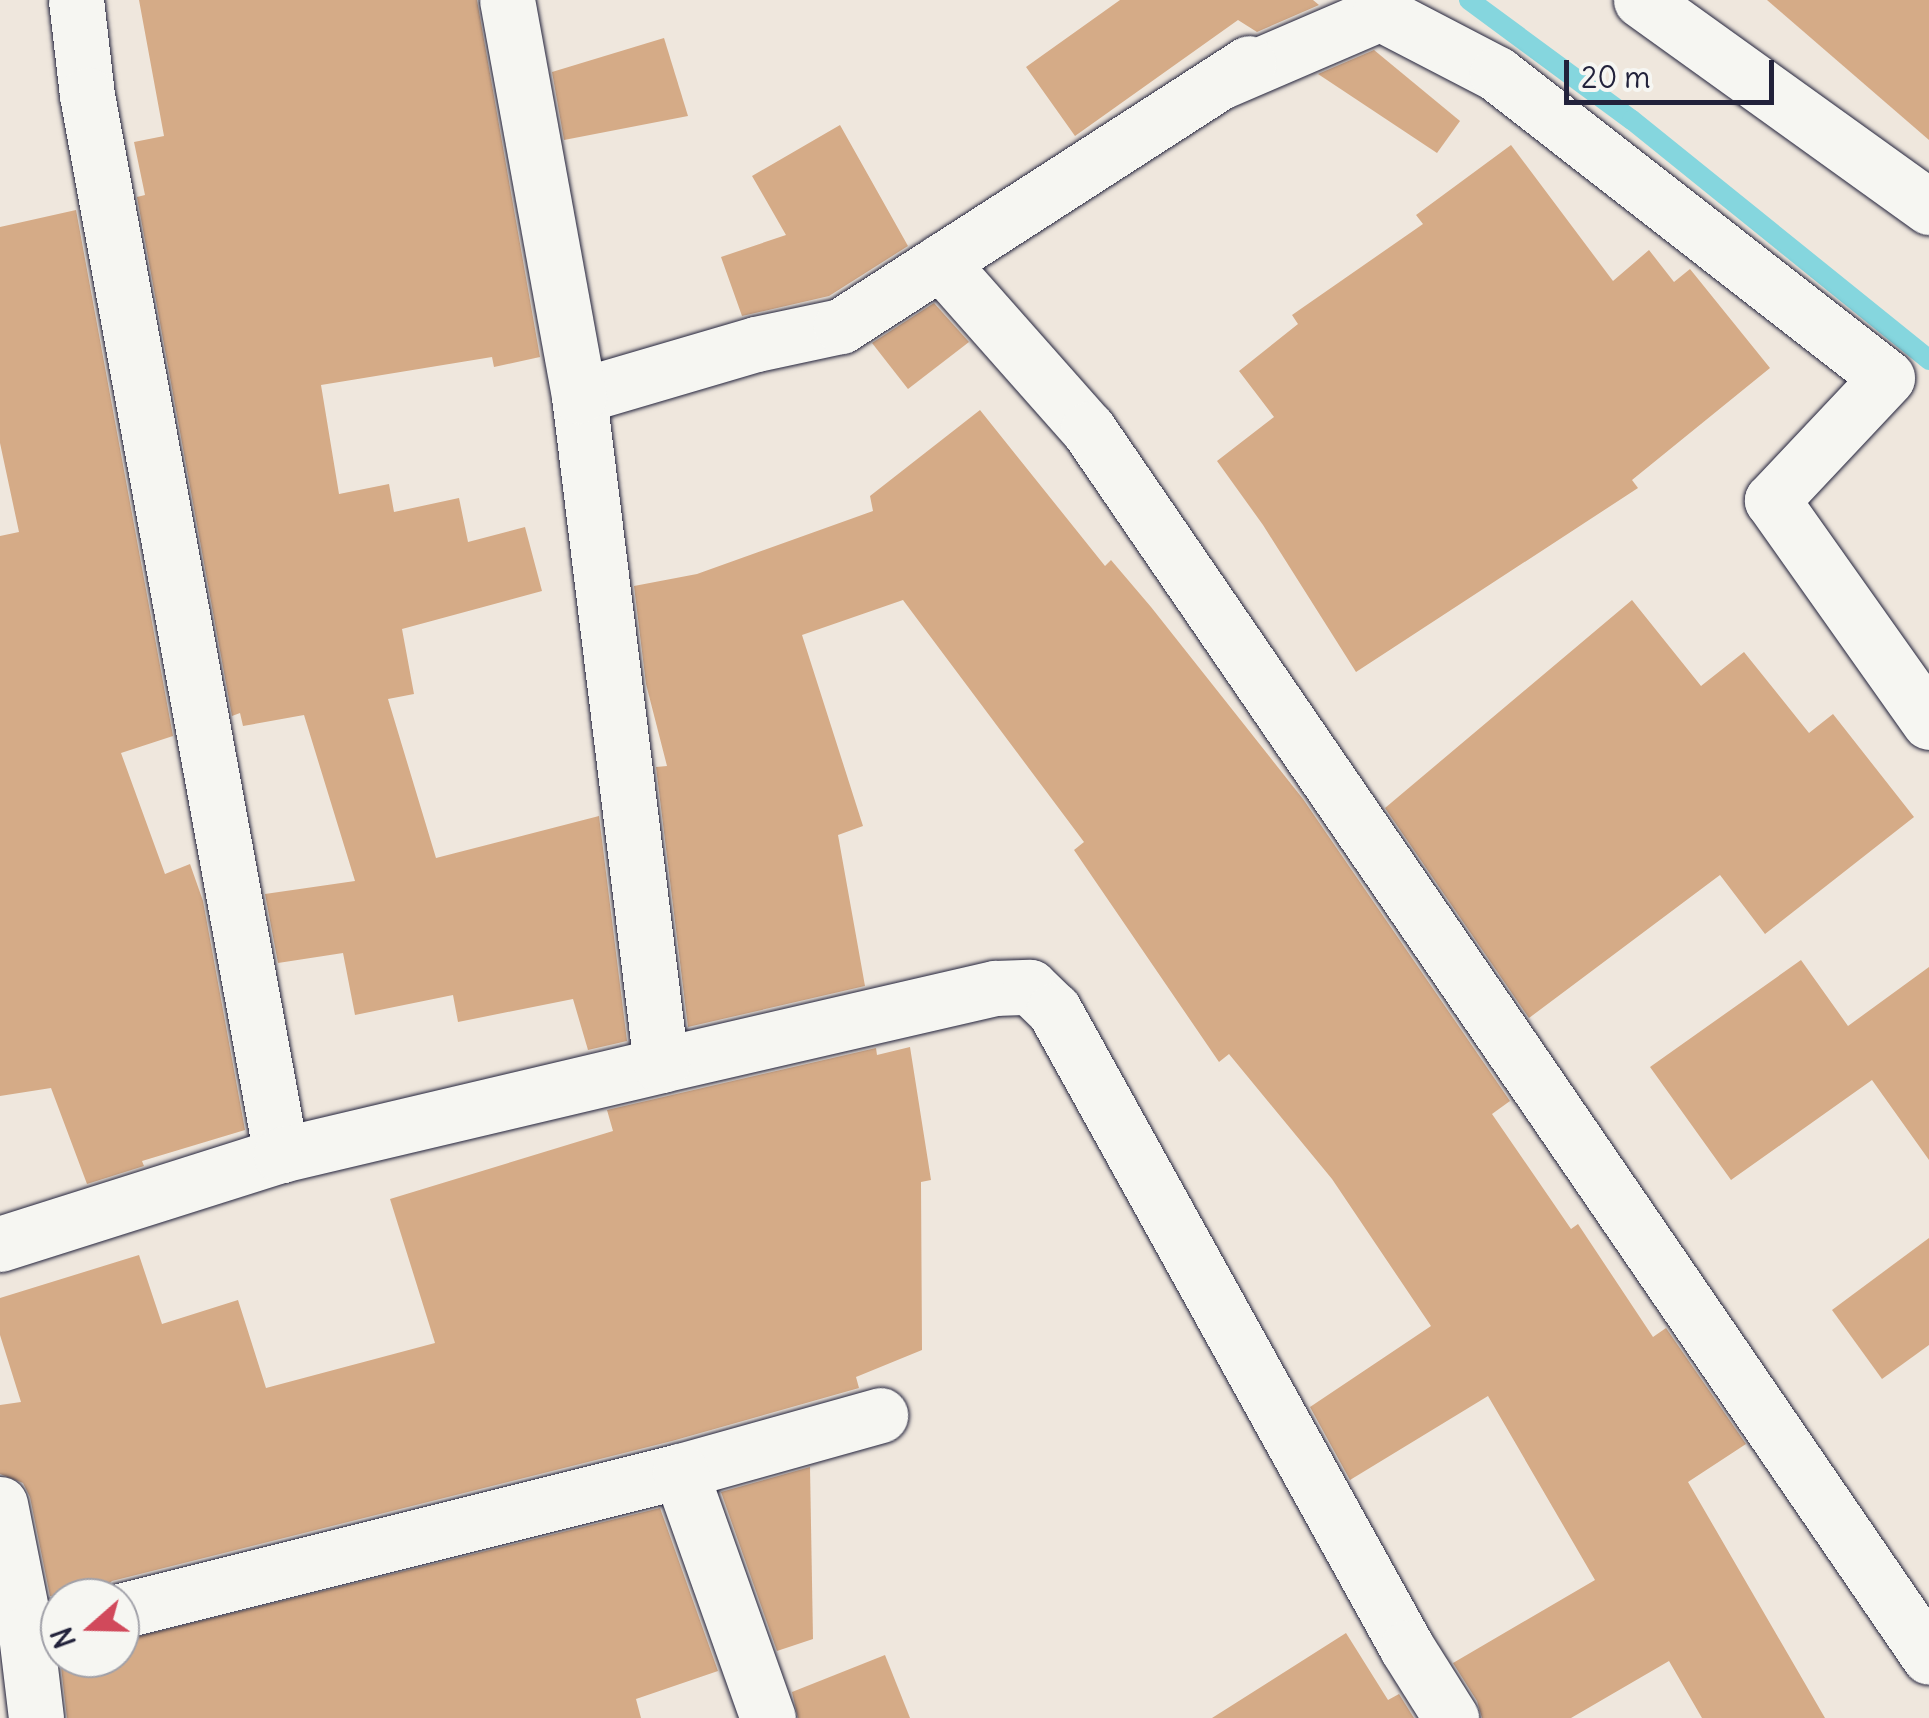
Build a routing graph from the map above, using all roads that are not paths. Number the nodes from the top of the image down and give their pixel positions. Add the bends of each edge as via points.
1 (76, 0) edge
2 (507, 0) edge
3 (1348, 0) edge
4 (1641, 0) edge
5 (1220, 82) junction
6 (1929, 207) edge
7 (940, 262) junction
8 (580, 396) junction
9 (1929, 722) edge
10 (662, 1065) junction
11 (281, 1155) junction
12 (0, 1244) edge
13 (880, 1415) dead end
14 (680, 1471) junction
15 (0, 1504) edge
16 (140, 1605) edge
17 (40, 1621) edge
18 (1929, 1656) edge
19 (40, 1668) edge
20 (36, 1718) edge
21 (768, 1718) edge
22 (1451, 1718) edge

1 - 11 street via 90,115
2 - 8 street
3 - 5 street
4 - 6 street
5 - 7 street
5 - 9 street via 1380,13 1497,74 1887,378 1772,500
7 - 8 street via 840,326
7 - 18 street via 1088,429
8 - 10 street
10 - 11 street
10 - 22 street via 996,988 1030,987 1054,1010
11 - 12 street
13 - 14 street
14 - 16 street
14 - 21 street
15 - 17 street
19 - 20 street

